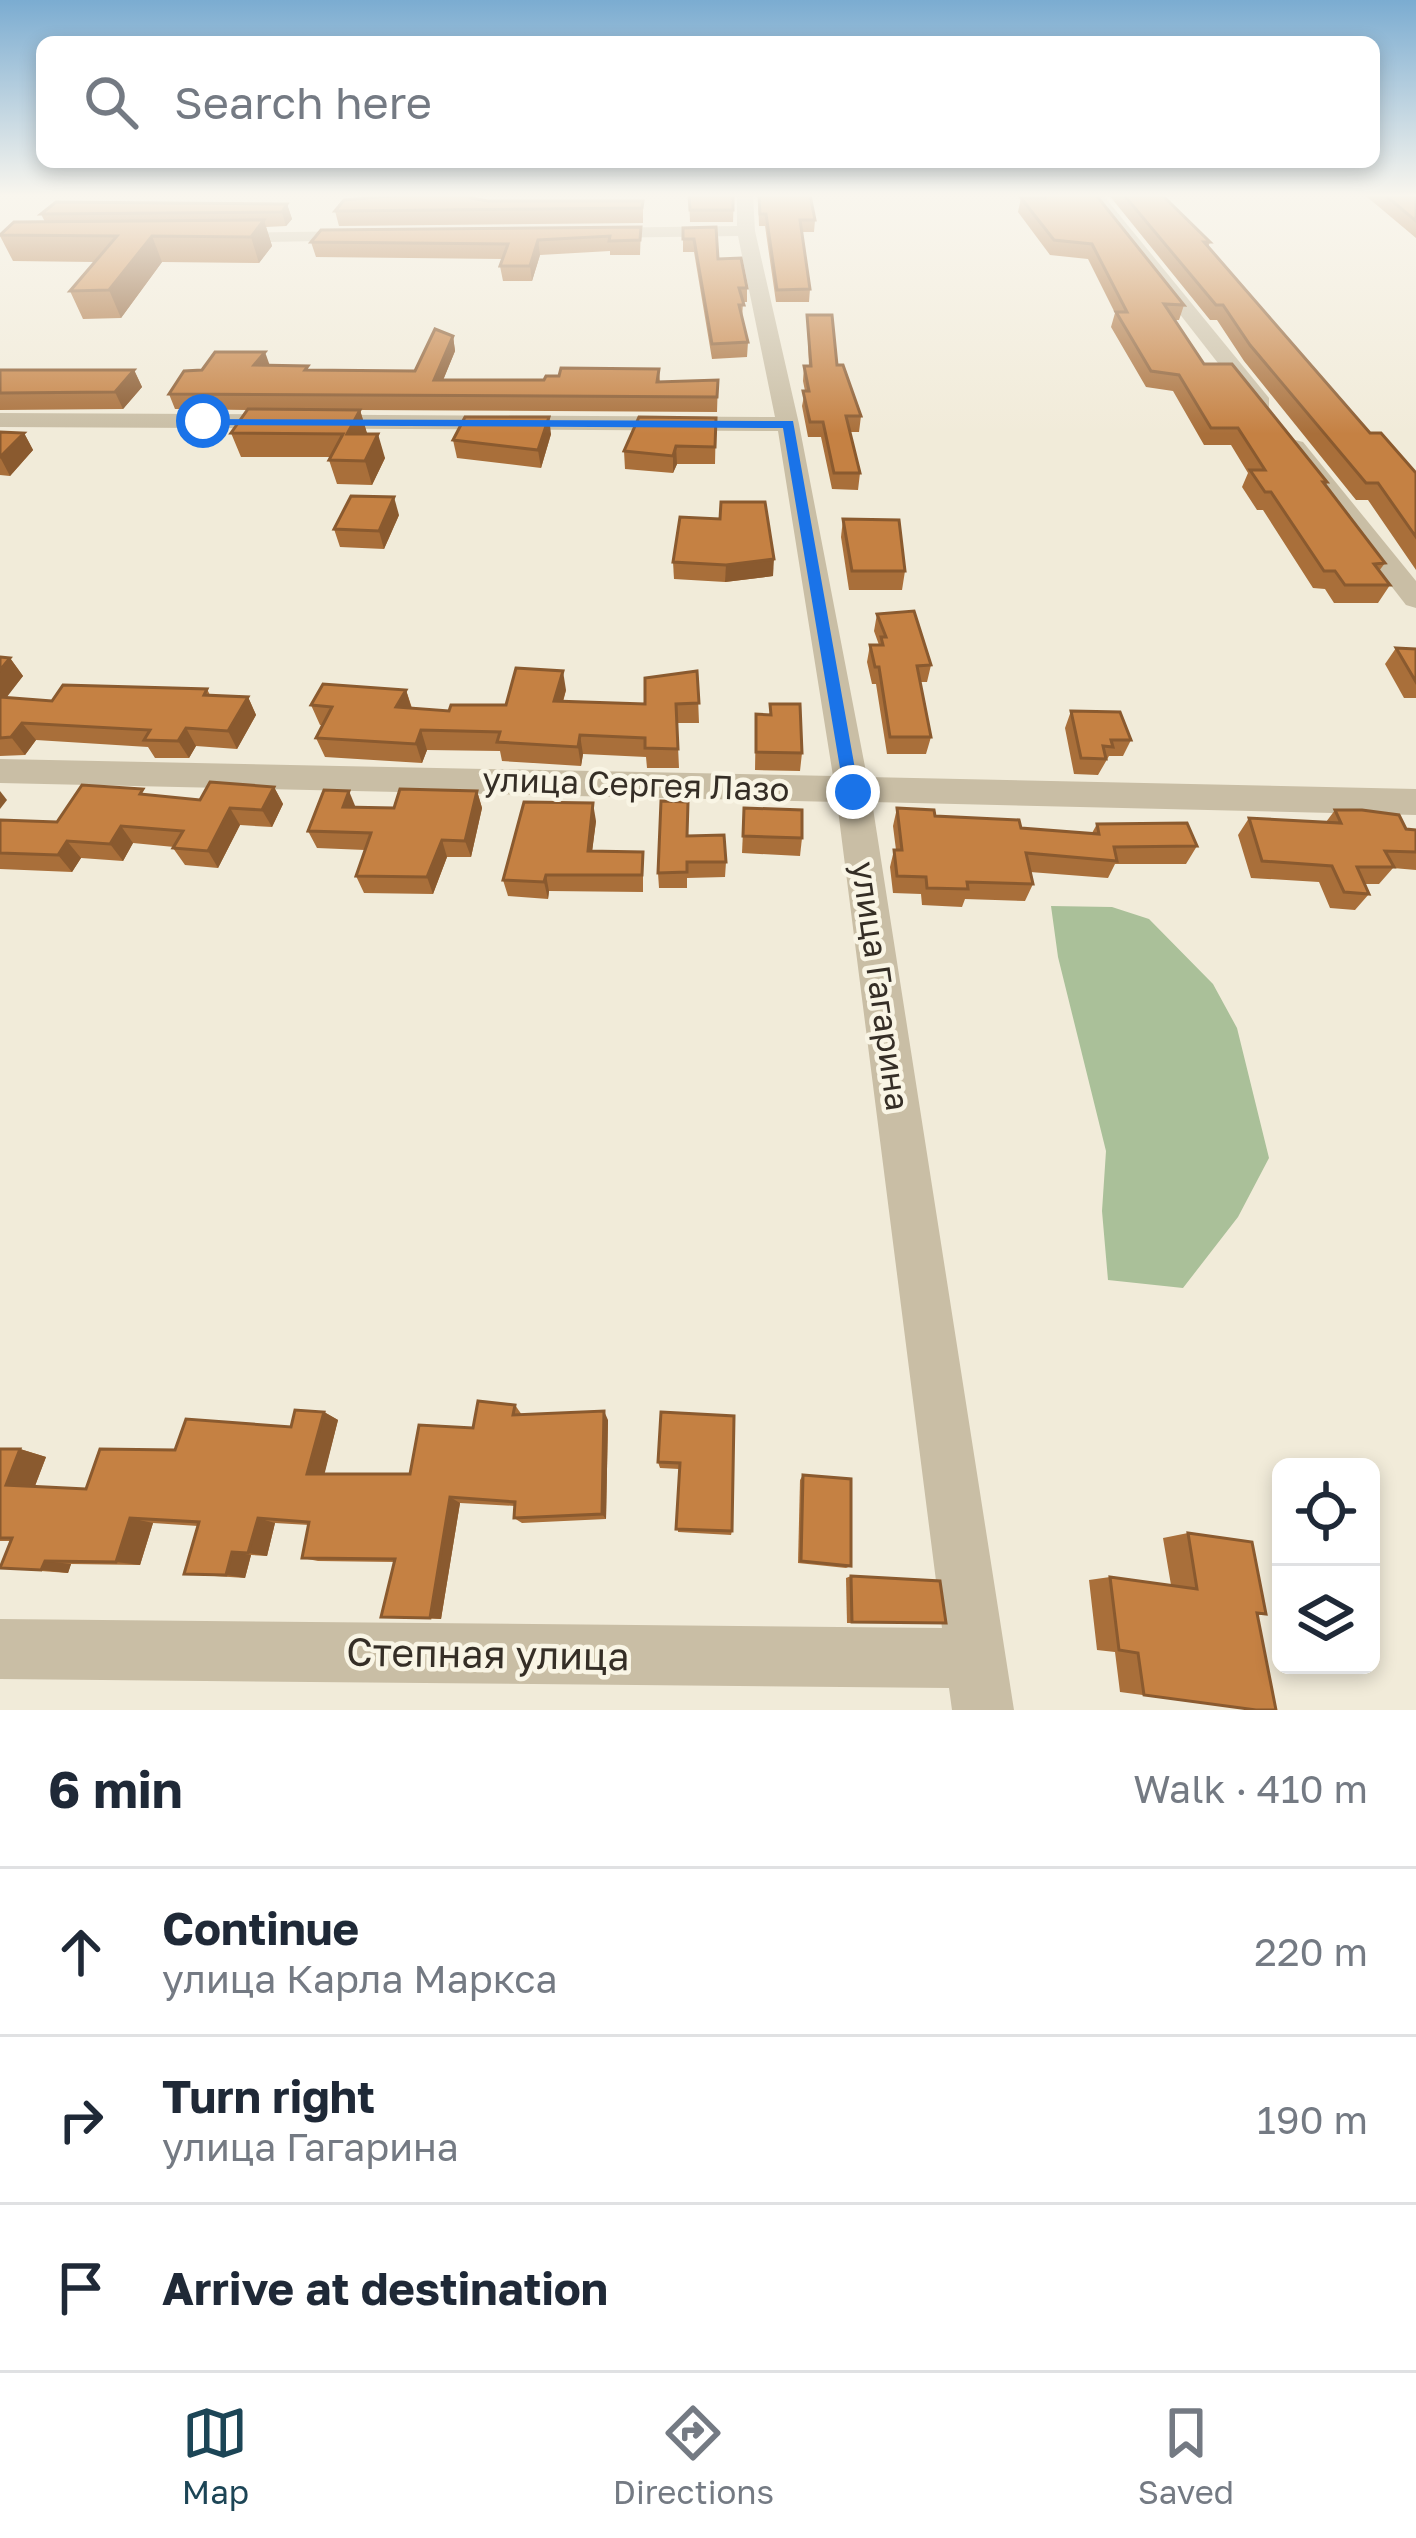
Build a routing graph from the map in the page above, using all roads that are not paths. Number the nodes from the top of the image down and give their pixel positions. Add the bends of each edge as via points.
1 (758, 275) edge
2 (1159, 275) edge
3 (0, 420) edge
4 (788, 424) junction
5 (1416, 599) edge
6 (0, 770) edge
7 (853, 792) junction
8 (1416, 802) edge
9 (0, 1649) edge
10 (979, 1684) edge

1 - 4 street, улица Гагарина
2 - 5 street
3 - 4 street
4 - 7 street, улица Гагарина
6 - 7 street, улица Сергея Лазо
7 - 8 street, улица Сергея Лазо
7 - 10 street, улица Гагарина
9 - 10 street, Степная улица

